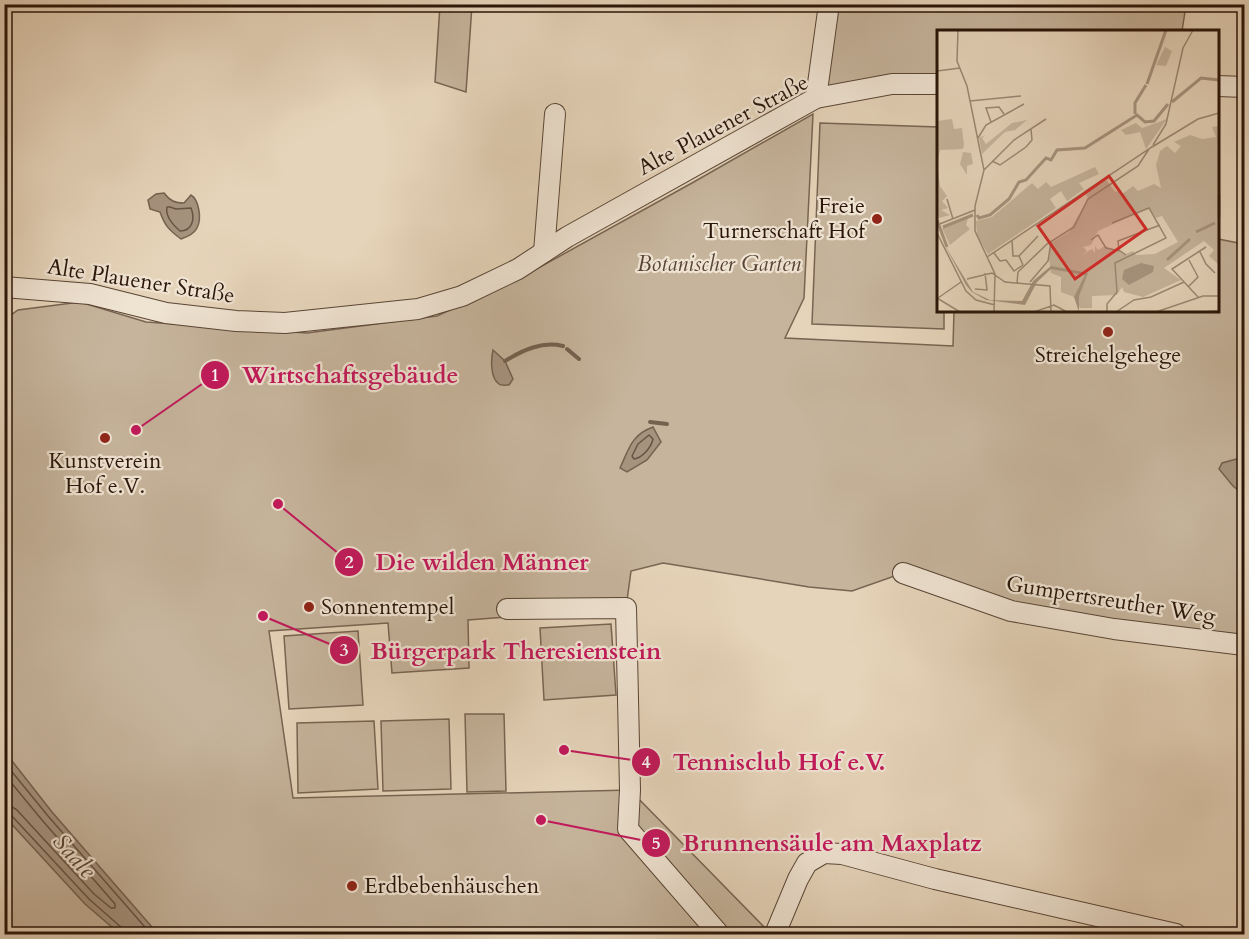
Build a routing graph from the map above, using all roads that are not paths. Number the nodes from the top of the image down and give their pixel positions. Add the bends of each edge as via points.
1 (830, 4) edge
2 (937, 84) edge
3 (1219, 86) edge
4 (1245, 87) edge
5 (816, 98) junction
6 (555, 114) dead end
7 (544, 252) junction
8 (4, 287) edge
9 (52, 290) junction
10 (4, 301) edge
11 (903, 573) dead end
12 (507, 609) dead end
13 (1245, 645) edge
14 (719, 934) edge
15 (775, 934) edge
16 (1176, 934) edge

1 - 5 street
2 - 5 street, Alte Plauener Straße via 892,84
3 - 4 street
5 - 7 street, Alte Plauener Straße
6 - 7 street
7 - 9 street, Alte Plauener Straße via 462,296 418,309 285,323 166,313 90,294
8 - 9 street, Alte Plauener Straße
9 - 10 street
11 - 13 street, Gumpertsreuther Weg via 1011,611 1114,629
12 - 14 street via 626,608 628,829
15 - 16 street via 807,863 824,853 842,854

